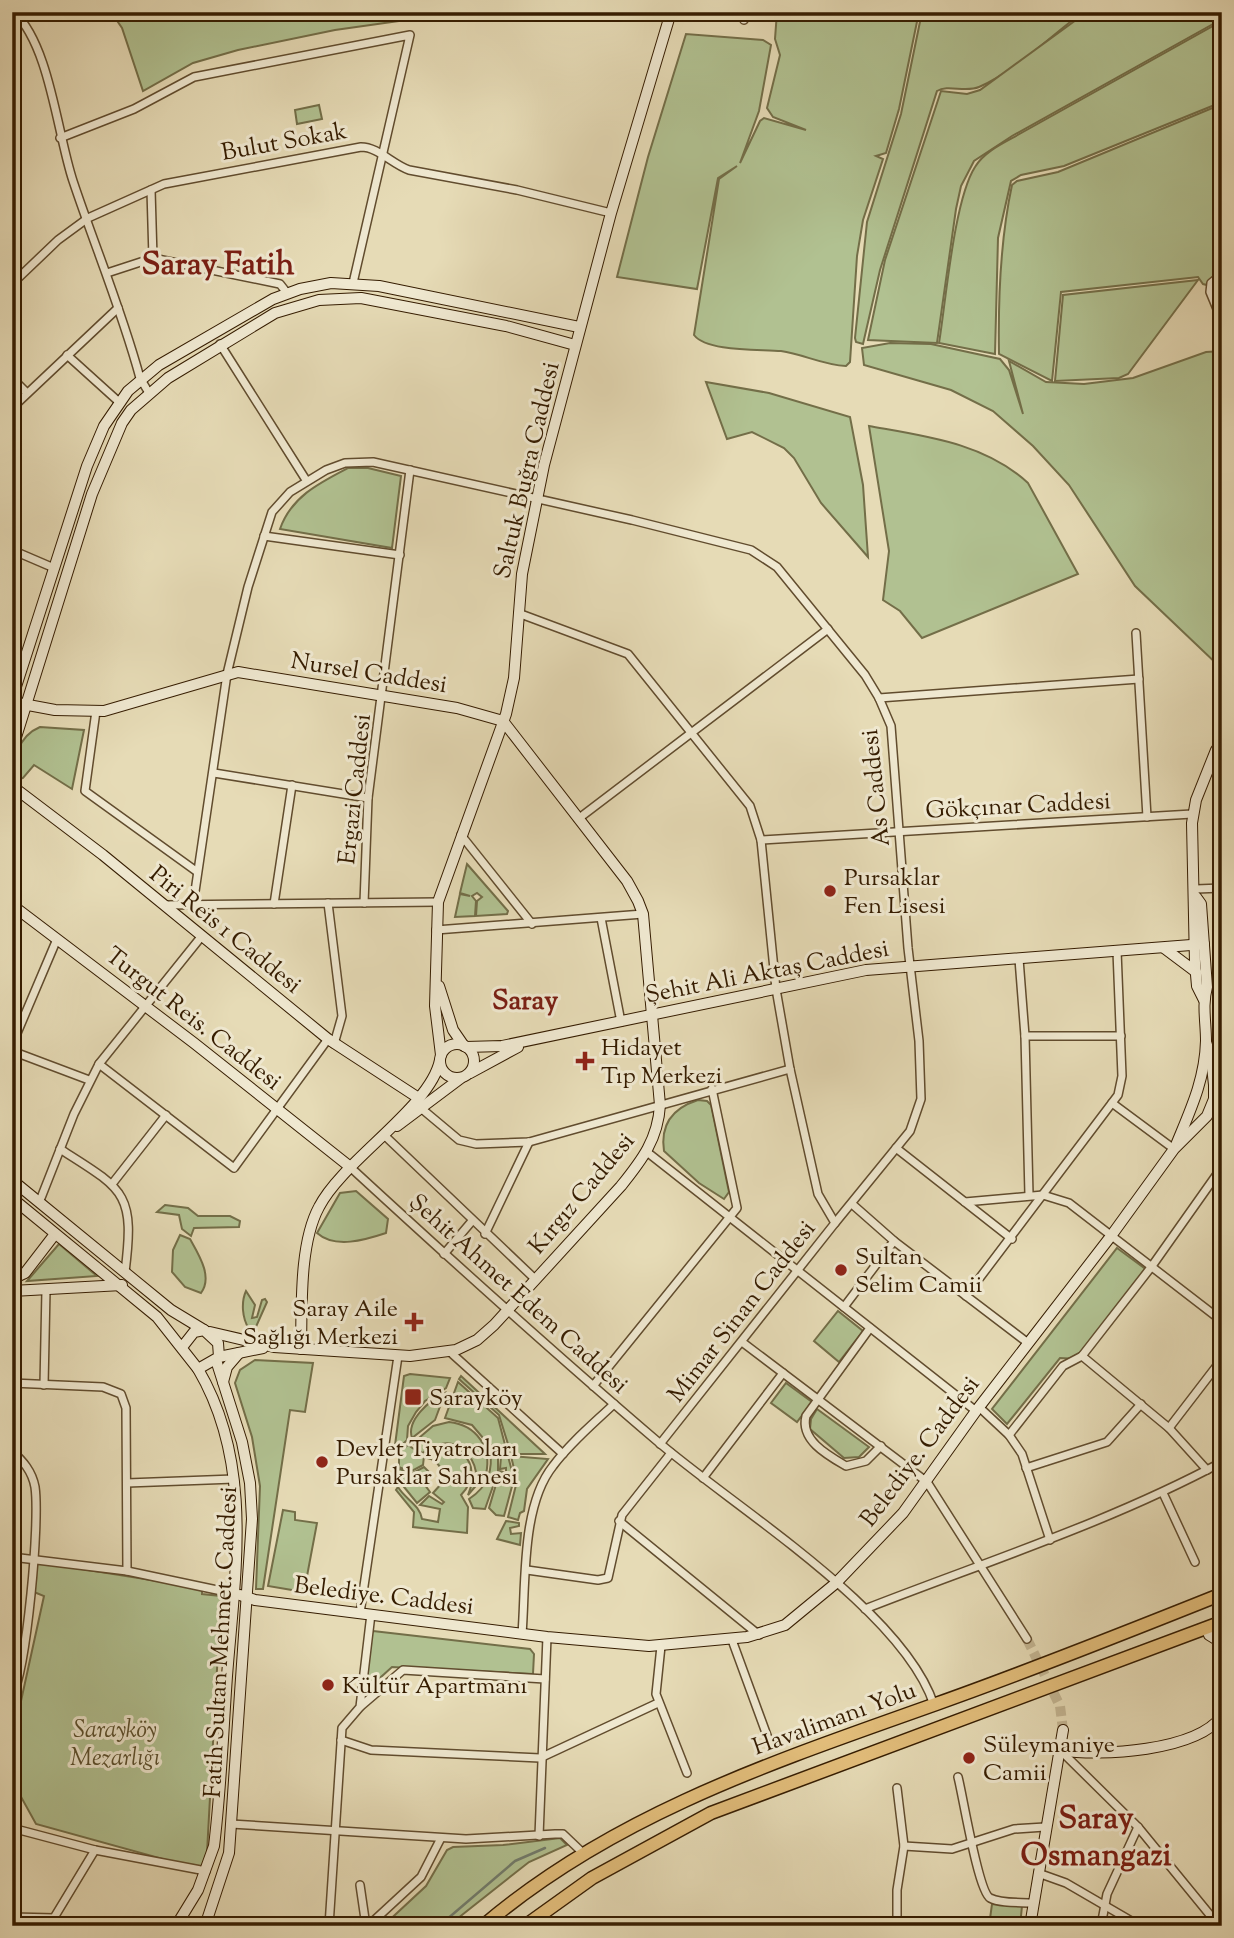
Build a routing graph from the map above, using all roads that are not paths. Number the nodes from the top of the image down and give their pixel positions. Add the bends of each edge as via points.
1 (14, 12) edge
2 (671, 12) edge
3 (61, 138) junction
4 (382, 155) junction
5 (151, 190) junction
6 (611, 213) junction
7 (88, 218) junction
8 (153, 258) junction
9 (107, 273) junction
10 (1222, 274) edge
11 (353, 283) junction
12 (12, 284) edge
13 (287, 293) junction
14 (118, 308) junction
15 (1222, 321) edge
16 (579, 327) junction
17 (220, 344) junction
18 (575, 345) junction
19 (67, 355) junction
20 (140, 378) junction
21 (12, 379) edge
22 (27, 393) junction
23 (149, 393) junction
24 (119, 402) junction
25 (12, 408) edge
26 (410, 470) junction
27 (306, 480) junction
28 (536, 499) junction
29 (264, 536) junction
30 (12, 550) edge
31 (400, 555) junction
32 (54, 568) junction
33 (518, 613) junction
34 (828, 629) junction
35 (1136, 633) dead end
36 (227, 674) junction
37 (1139, 679) junction
38 (383, 696) junction
39 (879, 698) junction
40 (17, 702) edge
41 (96, 711) junction
42 (503, 722) junction
43 (691, 733) junction
44 (1216, 750) dead end
45 (12, 751) edge
46 (214, 773) junction
47 (292, 785) junction
48 (12, 786) edge
49 (368, 798) junction
50 (1192, 814) junction
51 (1147, 817) junction
52 (578, 819) junction
53 (899, 832) junction
54 (461, 835) junction
55 (761, 840) junction
56 (196, 871) junction
57 (1222, 888) edge
58 (1196, 893) junction
59 (438, 902) junction
60 (328, 903) junction
61 (364, 903) junction
62 (274, 904) junction
63 (12, 905) edge
64 (164, 905) junction
65 (193, 905) junction
66 (643, 914) junction
67 (601, 918) junction
68 (532, 924) junction
69 (436, 930) junction
70 (201, 937) junction
71 (57, 939) junction
72 (1199, 945) junction
73 (1164, 947) junction
74 (1116, 951) junction
75 (1019, 959) junction
76 (909, 965) junction
77 (1196, 972) junction
78 (437, 979) junction
79 (776, 989) junction
80 (1203, 1000) junction
81 (144, 1005) junction
82 (653, 1016) junction
83 (621, 1022) junction
84 (1025, 1036) junction
85 (1121, 1036) junction
86 (549, 1037) junction
87 (331, 1042) junction
88 (1206, 1042) junction
89 (12, 1045) edge
90 (465, 1047) junction
91 (12, 1051) edge
92 (440, 1058) junction
93 (99, 1064) junction
94 (790, 1069) junction
95 (466, 1075) junction
96 (89, 1080) junction
97 (712, 1089) junction
98 (417, 1097) junction
99 (1112, 1103) junction
100 (1217, 1104) edge
101 (660, 1105) junction
102 (277, 1109) junction
103 (422, 1109) junction
104 (166, 1115) junction
105 (386, 1133) junction
106 (529, 1142) junction
107 (896, 1148) junction
108 (60, 1149) junction
109 (1174, 1149) junction
110 (647, 1152) junction
111 (349, 1166) junction
112 (1222, 1167) edge
113 (12, 1181) edge
114 (112, 1184) junction
115 (1029, 1195) junction
116 (1043, 1195) junction
117 (12, 1198) edge
118 (965, 1202) junction
119 (39, 1203) junction
120 (852, 1204) junction
121 (732, 1218) junction
122 (472, 1221) junction
123 (835, 1223) junction
124 (55, 1234) junction
125 (485, 1234) junction
126 (1111, 1236) junction
127 (1012, 1239) junction
128 (894, 1241) junction
129 (444, 1254) junction
130 (1152, 1266) junction
131 (797, 1271) junction
132 (125, 1272) junction
133 (12, 1279) edge
134 (535, 1279) junction
135 (122, 1285) junction
136 (46, 1290) junction
137 (12, 1291) edge
138 (966, 1296) junction
139 (844, 1307) junction
140 (508, 1312) junction
141 (1222, 1321) edge
142 (870, 1328) junction
143 (207, 1331) junction
144 (742, 1342) junction
145 (1028, 1343) junction
146 (183, 1346) junction
147 (274, 1347) junction
148 (301, 1349) junction
149 (449, 1351) junction
150 (242, 1352) junction
151 (398, 1356) junction
152 (1082, 1356) junction
153 (217, 1359) junction
154 (1222, 1359) edge
155 (198, 1370) junction
156 (783, 1373) junction
157 (12, 1383) edge
158 (223, 1383) junction
159 (44, 1385) junction
160 (593, 1385) junction
161 (818, 1400) junction
162 (614, 1404) junction
163 (1141, 1405) junction
164 (977, 1409) junction
165 (1169, 1428) junction
166 (1009, 1434) junction
167 (660, 1444) junction
168 (881, 1446) junction
169 (12, 1451) edge
170 (670, 1453) junction
171 (563, 1454) junction
172 (1222, 1462) edge
173 (1027, 1468) junction
174 (1207, 1470) junction
175 (702, 1478) junction
176 (234, 1479) junction
177 (927, 1482) junction
178 (127, 1483) junction
179 (1163, 1493) junction
180 (619, 1521) junction
181 (1050, 1540) junction
182 (12, 1557) edge
183 (32, 1558) junction
184 (1195, 1562) dead end
185 (978, 1566) junction
186 (527, 1570) junction
187 (128, 1571) junction
188 (836, 1583) junction
189 (1222, 1594) edge
190 (240, 1595) junction
191 (865, 1609) junction
192 (366, 1613) junction
193 (1222, 1622) edge
194 (1207, 1628) junction
195 (522, 1634) junction
196 (759, 1635) junction
197 (547, 1637) junction
198 (1027, 1639) tunnel mouth
199 (732, 1640) junction
200 (1222, 1643) edge
201 (661, 1646) junction
202 (545, 1679) junction
203 (17, 1688) junction
204 (12, 1697) edge
205 (658, 1703) junction
206 (934, 1705) junction
207 (360, 1707) junction
208 (1222, 1716) edge
209 (12, 1721) edge
210 (1063, 1730) tunnel mouth
211 (341, 1740) junction
212 (769, 1741) dead end
213 (1060, 1750) junction
214 (540, 1758) junction
215 (687, 1773) dead end
216 (958, 1777) dead end
217 (897, 1788) dead end
218 (231, 1824) junction
219 (12, 1826) edge
220 (1045, 1827) junction
221 (1138, 1827) junction
222 (334, 1832) junction
223 (539, 1836) junction
224 (441, 1838) junction
225 (972, 1844) junction
226 (904, 1846) junction
227 (94, 1850) junction
228 (584, 1854) junction
229 (206, 1871) junction
230 (1038, 1873) junction
231 (360, 1885) dead end
232 (1033, 1903) junction
233 (1103, 1906) junction
234 (12, 1917) edge
235 (55, 1918) junction
236 (897, 1924) edge
237 (49, 1926) edge
238 (176, 1926) edge
239 (205, 1926) edge
240 (329, 1926) edge
241 (368, 1926) edge
242 (483, 1926) edge
243 (525, 1926) edge
244 (918, 1926) edge
245 (1030, 1926) edge
246 (1101, 1926) edge
247 (1140, 1926) edge
248 (1219, 1926) edge

1 - 3 street via 35,40
2 - 6 street, Saltuk Buğra Caddesi
3 - 4 street via 123,114 194,77 410,35
3 - 7 street
4 - 5 street, Bulut Sokak via 361,147 178,179
4 - 6 street, Bulut Sokak via 409,170
4 - 11 street
5 - 7 street, Bulut Sokak
5 - 8 street
6 - 16 street, Saltuk Buğra Caddesi
7 - 9 street
7 - 12 street, Bulut Sokak
8 - 9 street
8 - 13 street via 280,284
9 - 14 street
10 - 15 street via 1211,283 1210,292
11 - 13 street
11 - 16 street
13 - 20 street via 245,313
14 - 19 street
14 - 20 street
16 - 18 street, Saltuk Buğra Caddesi
17 - 18 street via 293,306 361,298 506,326
17 - 23 street
17 - 27 street
18 - 28 street, Saltuk Buğra Caddesi
19 - 22 street
19 - 24 street
20 - 23 street
20 - 24 street
21 - 22 street
22 - 25 street
23 - 40 street via 122,423 105,458
24 - 32 street via 88,466
26 - 27 street, As Caddesi via 361,461
26 - 28 street, As Caddesi
26 - 31 street, Ergazi Caddesi
27 - 29 street, As Caddesi via 280,501
28 - 33 street, Saltuk Buğra Caddesi
28 - 34 street, As Caddesi via 751,550 777,567
29 - 31 street
29 - 36 street, As Caddesi
30 - 32 street
31 - 38 street, Ergazi Caddesi
32 - 40 street
33 - 42 street, Saltuk Buğra Caddesi via 514,677
33 - 43 street, Mimar Sinan Caddesi via 628,654
34 - 39 street, As Caddesi
34 - 43 street
35 - 37 street
36 - 38 street, Nursel Caddesi via 238,672
36 - 41 street, Nursel Caddesi
36 - 46 street, As Caddesi
37 - 39 street
37 - 51 street
38 - 42 street, Nursel Caddesi via 457,708
38 - 49 street, Ergazi Caddesi
39 - 53 street, As Caddesi via 891,726
40 - 41 street
40 - 45 street
41 - 56 street via 85,791
42 - 52 street, Kırgız Caddesi
42 - 54 street, Saltuk Buğra Caddesi
43 - 52 street
43 - 55 street, Mimar Sinan Caddesi via 750,806
44 - 50 street
46 - 47 street
46 - 56 street, As Caddesi
47 - 49 street
47 - 62 street
48 - 64 street, Piri Reis 1 Caddesi
49 - 61 street, Ergazi Caddesi
50 - 51 street, Gökçınar Caddesi
50 - 58 street
51 - 53 street, Gökçınar Caddesi
52 - 66 street, Kırgız Caddesi via 633,889
53 - 55 street, Gökçınar Caddesi
53 - 76 street, As Caddesi
54 - 59 street, Saltuk Buğra Caddesi
54 - 68 street
55 - 79 street, Mimar Sinan Caddesi
56 - 65 street, As Caddesi
57 - 58 street
58 - 72 street via 1201,904
59 - 61 street
59 - 69 street, Saltuk Buğra Caddesi
60 - 61 street
60 - 62 street
60 - 87 street via 342,1016
62 - 65 street
63 - 71 street, Turgut Reis. Caddesi
64 - 65 street
64 - 70 street, Piri Reis 1 Caddesi
66 - 67 street
66 - 82 street, Kırgız Caddesi
67 - 68 street
67 - 83 street
68 - 69 street
69 - 78 street, Saltuk Buğra Caddesi
70 - 81 street
70 - 87 street, Piri Reis 1 Caddesi
71 - 81 street, Turgut Reis. Caddesi
71 - 89 street
72 - 73 street, Şehit Ali Aktaş Caddesi
72 - 77 street
72 - 80 street via 1207,987
73 - 74 street, Şehit Ali Aktaş Caddesi
73 - 77 street
74 - 75 street, Şehit Ali Aktaş Caddesi
74 - 85 street
75 - 76 street, Şehit Ali Aktaş Caddesi
75 - 84 street
76 - 79 street, Şehit Ali Aktaş Caddesi
76 - 107 street, As Caddesi via 922,1086 919,1110
77 - 80 street
78 - 90 street, Saltuk Buğra Caddesi via 453,1030
78 - 92 street, Saltuk Buğra Caddesi
79 - 82 street, Şehit Ali Aktaş Caddesi
79 - 94 street, Mimar Sinan Caddesi
80 - 88 street
81 - 93 street
81 - 102 street, Turgut Reis. Caddesi
82 - 83 street, Şehit Ali Aktaş Caddesi
82 - 101 street, Kırgız Caddesi
83 - 86 street, Şehit Ali Aktaş Caddesi
84 - 85 street
84 - 115 street
85 - 99 street via 1122,1076
86 - 90 street, Şehit Ali Aktaş Caddesi
86 - 95 street, Şehit Ali Aktaş Caddesi via 509,1051
87 - 98 street, Piri Reis 1 Caddesi
87 - 102 street
88 - 100 street
88 - 109 street via 1196,1100
90 - 92 street, Şehit Ali Aktaş Caddesi via 448,1047
90 - 95 street via 473,1058
91 - 96 street
92 - 95 street via 446,1075
92 - 98 street, Şehit Ali Aktaş Caddesi via 434,1076
93 - 96 street
93 - 104 street
94 - 97 street
94 - 123 street, Mimar Sinan Caddesi via 818,1194
95 - 103 street, Şehit Ali Aktaş Caddesi
96 - 108 street
97 - 101 street
97 - 121 street via 737,1208
98 - 105 street, Şehit Ali Aktaş Caddesi
99 - 109 street
99 - 116 street
100 - 109 street
101 - 106 street
101 - 110 street, Kırgız Caddesi via 656,1135
102 - 104 street via 234,1168
102 - 111 street, Turgut Reis. Caddesi
103 - 105 street, Şehit Ali Aktaş Caddesi
103 - 106 street via 459,1140 476,1144
104 - 114 street
105 - 111 street, Şehit Ali Aktaş Caddesi
105 - 122 street
106 - 125 street
107 - 118 street
107 - 120 street, As Caddesi
108 - 114 street
108 - 119 street
109 - 126 street, Belediye. Caddesi
110 - 121 street
110 - 134 street, Kırgız Caddesi
111 - 129 street, Şehit Ahmet Edem Caddesi
111 - 148 street, Şehit Ali Aktaş Caddesi via 320,1205 311,1226
112 - 130 street
113 - 119 street
114 - 132 street via 128,1210
115 - 116 street
115 - 118 street
116 - 126 street via 1069,1203
116 - 127 street
117 - 124 street, Fatih Sultan Mehmet. Caddesi
118 - 127 street
119 - 132 street
120 - 123 street, As Caddesi
120 - 128 street
121 - 131 street
121 - 160 street
122 - 125 street
122 - 129 street
123 - 131 street, Mimar Sinan Caddesi
124 - 133 street via 24,1273
124 - 135 street, Fatih Sultan Mehmet. Caddesi
125 - 134 street
126 - 130 street
126 - 145 street, Belediye. Caddesi
127 - 138 street
128 - 138 street
128 - 139 street
129 - 140 street, Şehit Ahmet Edem Caddesi
130 - 141 street
130 - 152 street
131 - 139 street
131 - 144 street, Mimar Sinan Caddesi
132 - 143 street via 171,1310
134 - 140 street, Kırgız Caddesi
135 - 136 street
135 - 146 street, Fatih Sultan Mehmet. Caddesi
136 - 137 street
136 - 159 street
138 - 145 street
139 - 142 street
140 - 149 street, Kırgız Caddesi via 477,1340
140 - 160 street, Şehit Ahmet Edem Caddesi
142 - 161 street
142 - 164 street
143 - 146 street via 194,1332
143 - 147 street, Kırgız Caddesi
143 - 153 street, Fatih Sultan Mehmet. Caddesi via 218,1343
144 - 156 street
144 - 167 street, Mimar Sinan Caddesi
145 - 164 street, Belediye. Caddesi
146 - 155 street, Fatih Sultan Mehmet. Caddesi
147 - 148 street, Kırgız Caddesi
147 - 150 street, Kırgız Caddesi
148 - 151 street, Kırgız Caddesi
149 - 151 street, Kırgız Caddesi
149 - 171 street
150 - 153 street, Kırgız Caddesi
150 - 158 street via 228,1367
151 - 192 street
152 - 163 street
152 - 166 street via 1063,1366
153 - 155 street
153 - 158 street, Fatih Sultan Mehmet. Caddesi
154 - 165 street
155 - 176 street, Fatih Sultan Mehmet. Caddesi via 225,1424
156 - 161 street
156 - 175 street
157 - 159 street
158 - 190 street, Fatih Sultan Mehmet. Caddesi via 250,1483 252,1519
159 - 178 street via 121,1394 126,1408
160 - 162 street, Şehit Ahmet Edem Caddesi
161 - 168 street
161 - 168 street via 806,1416 804,1428 840,1463 858,1465
162 - 167 street, Şehit Ahmet Edem Caddesi
162 - 171 street
163 - 165 street
163 - 173 street via 1107,1442
164 - 166 street
164 - 177 street, Belediye. Caddesi
165 - 174 street
166 - 173 street
167 - 170 street, Şehit Ahmet Edem Caddesi
168 - 177 street
169 - 183 street via 27,1466 35,1487
170 - 175 street, Şehit Ahmet Edem Caddesi
170 - 180 street
171 - 186 street via 538,1491
172 - 174 street
173 - 181 street
174 - 179 street
175 - 188 street, Şehit Ahmet Edem Caddesi
176 - 178 street
176 - 190 street, Fatih Sultan Mehmet. Caddesi
177 - 185 street
177 - 188 street, Belediye. Caddesi
178 - 187 street
179 - 181 street
179 - 184 street
180 - 186 street via 606,1579
180 - 196 street
181 - 185 street
182 - 183 street
183 - 187 street
183 - 203 street
185 - 191 street
185 - 198 street
186 - 195 street
187 - 190 street
188 - 191 street, Şehit Ahmet Edem Caddesi
188 - 196 street, Belediye. Caddesi via 794,1619
189 - 206 highway, Havalimanı Yolu
190 - 192 street, Belediye. Caddesi
190 - 218 street, Fatih Sultan Mehmet. Caddesi
190 - 229 street, Fatih Sultan Mehmet. Caddesi via 216,1829
191 - 206 street, Şehit Ahmet Edem Caddesi via 920,1672
192 - 195 street, Belediye. Caddesi
192 - 207 street
193 - 194 highway, Havalimanı Yolu
194 - 200 street via 1209,1635
194 - 243 highway, Havalimanı Yolu via 711,1813 593,1878
195 - 197 street, Belediye. Caddesi
196 - 199 street, Belediye. Caddesi
197 - 201 street, Belediye. Caddesi
197 - 202 street
199 - 201 street, Belediye. Caddesi
199 - 212 street
201 - 205 street
202 - 207 street via 403,1670
202 - 214 street
203 - 204 street
203 - 209 street
205 - 214 street
205 - 215 street
206 - 228 highway, Havalimanı Yolu via 744,1773 654,1814
207 - 211 street via 342,1728
208 - 213 street via 1200,1736 1093,1754
210 - 213 street
211 - 214 street via 370,1750
211 - 222 street
213 - 220 street
213 - 221 street
214 - 223 street
216 - 225 street
217 - 226 street
218 - 222 street
218 - 239 street, Fatih Sultan Mehmet. Caddesi via 227,1863
219 - 227 street
220 - 225 street via 1013,1829
220 - 230 street
221 - 233 street
221 - 248 street
222 - 224 street
222 - 240 street
223 - 224 street
223 - 228 street via 563,1835
224 - 241 street via 421,1877
225 - 226 street via 938,1849
225 - 232 street via 989,1897
226 - 236 street
227 - 229 street
227 - 235 street
228 - 242 highway, Havalimanı Yolu via 530,1888
229 - 238 street, Fatih Sultan Mehmet. Caddesi
230 - 232 street
230 - 233 street via 1066,1883
231 - 241 street
232 - 245 street
233 - 246 street
233 - 247 street
234 - 235 street
235 - 237 street
236 - 244 street

